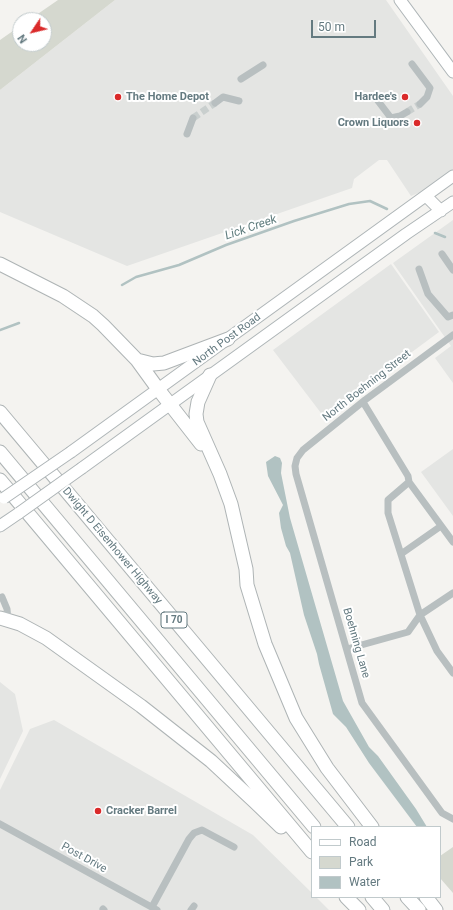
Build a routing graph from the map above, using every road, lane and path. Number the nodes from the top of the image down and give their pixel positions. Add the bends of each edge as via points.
1 (400, 0) edge
2 (412, 64) dead end
3 (263, 65) dead end
4 (453, 72) edge
5 (241, 79) dead end
6 (375, 97) dead end
7 (240, 101) dead end
8 (215, 103) tunnel mouth
9 (420, 104) tunnel mouth
10 (408, 112) tunnel mouth
11 (193, 118) tunnel mouth
12 (187, 134) dead end
13 (453, 176) edge
14 (426, 196) junction
15 (453, 202) edge
16 (441, 211) junction
17 (442, 254) dead end
18 (0, 264) edge
19 (419, 270) dead end
20 (453, 270) edge
21 (453, 315) edge
22 (453, 335) edge
23 (228, 339) junction
24 (137, 360) junction
25 (210, 374) junction
26 (158, 389) junction
27 (363, 402) junction
28 (169, 404) junction
29 (0, 412) edge
30 (0, 452) edge
31 (297, 458) joint
32 (213, 460) junction
33 (0, 480) edge
34 (409, 482) junction
35 (2, 499) edge
36 (0, 526) edge
37 (441, 526) junction
38 (453, 542) edge
39 (401, 554) junction
40 (453, 593) edge
41 (2, 597) dead end
42 (420, 615) junction
43 (4, 619) edge
44 (347, 649) junction
45 (453, 673) edge
46 (453, 819) edge
47 (0, 824) edge
48 (313, 826) edge
49 (347, 826) edge
50 (371, 826) edge
51 (234, 847) dead end
52 (311, 851) edge
53 (311, 859) edge
54 (347, 898) edge
55 (351, 898) edge
56 (373, 898) edge
57 (409, 898) edge
58 (427, 898) edge
59 (152, 908) edge
60 (360, 910) edge
61 (383, 910) edge
62 (419, 910) edge
63 (436, 910) edge

1 - 4 main road
2 - 9 street via 430,88 427,97
3 - 5 street
6 - 10 street via 391,118
7 - 8 street via 223,97
11 - 12 street
13 - 14 main road, North Post Road
14 - 16 main road
14 - 23 main road, North Post Road
15 - 16 main road, North Post Road
16 - 25 main road, North Post Road
17 - 20 street
18 - 24 highway via 48,288 93,316
19 - 21 street via 428,294 448,317
22 - 27 street, North Boehning Street
23 - 24 highway via 164,363 153,364
23 - 26 main road, North Post Road
24 - 26 highway
25 - 28 main road, North Post Road
25 - 32 highway via 200,395 196,414
26 - 28 highway
26 - 35 main road, North Post Road, bridge
27 - 31 street, North Boehning Street via 303,450
27 - 34 street via 408,476
28 - 32 highway
28 - 36 main road, North Post Road, bridge
29 - 49 highway, Dwight D Eisenhower Highway / I 70
30 - 48 highway, I 70
31 - 44 street, Boehning Lane via 296,474
32 - 50 highway via 230,504 257,621 296,718 327,768
33 - 52 highway
34 - 37 street
34 - 39 street via 388,500 388,514
37 - 38 street
37 - 39 street
39 - 42 street
40 - 42 street
41 - 43 street via 7,609
42 - 44 street via 408,632
42 - 45 street via 438,651
43 - 53 highway via 20,624 46,638 176,732 255,802
44 - 46 street, Boehning Lane via 362,703 442,813
47 - 59 street, Post Drive
51 - 59 street via 202,830 194,833
54 - 60 highway
55 - 60 highway
56 - 61 highway
57 - 62 highway
58 - 63 highway

